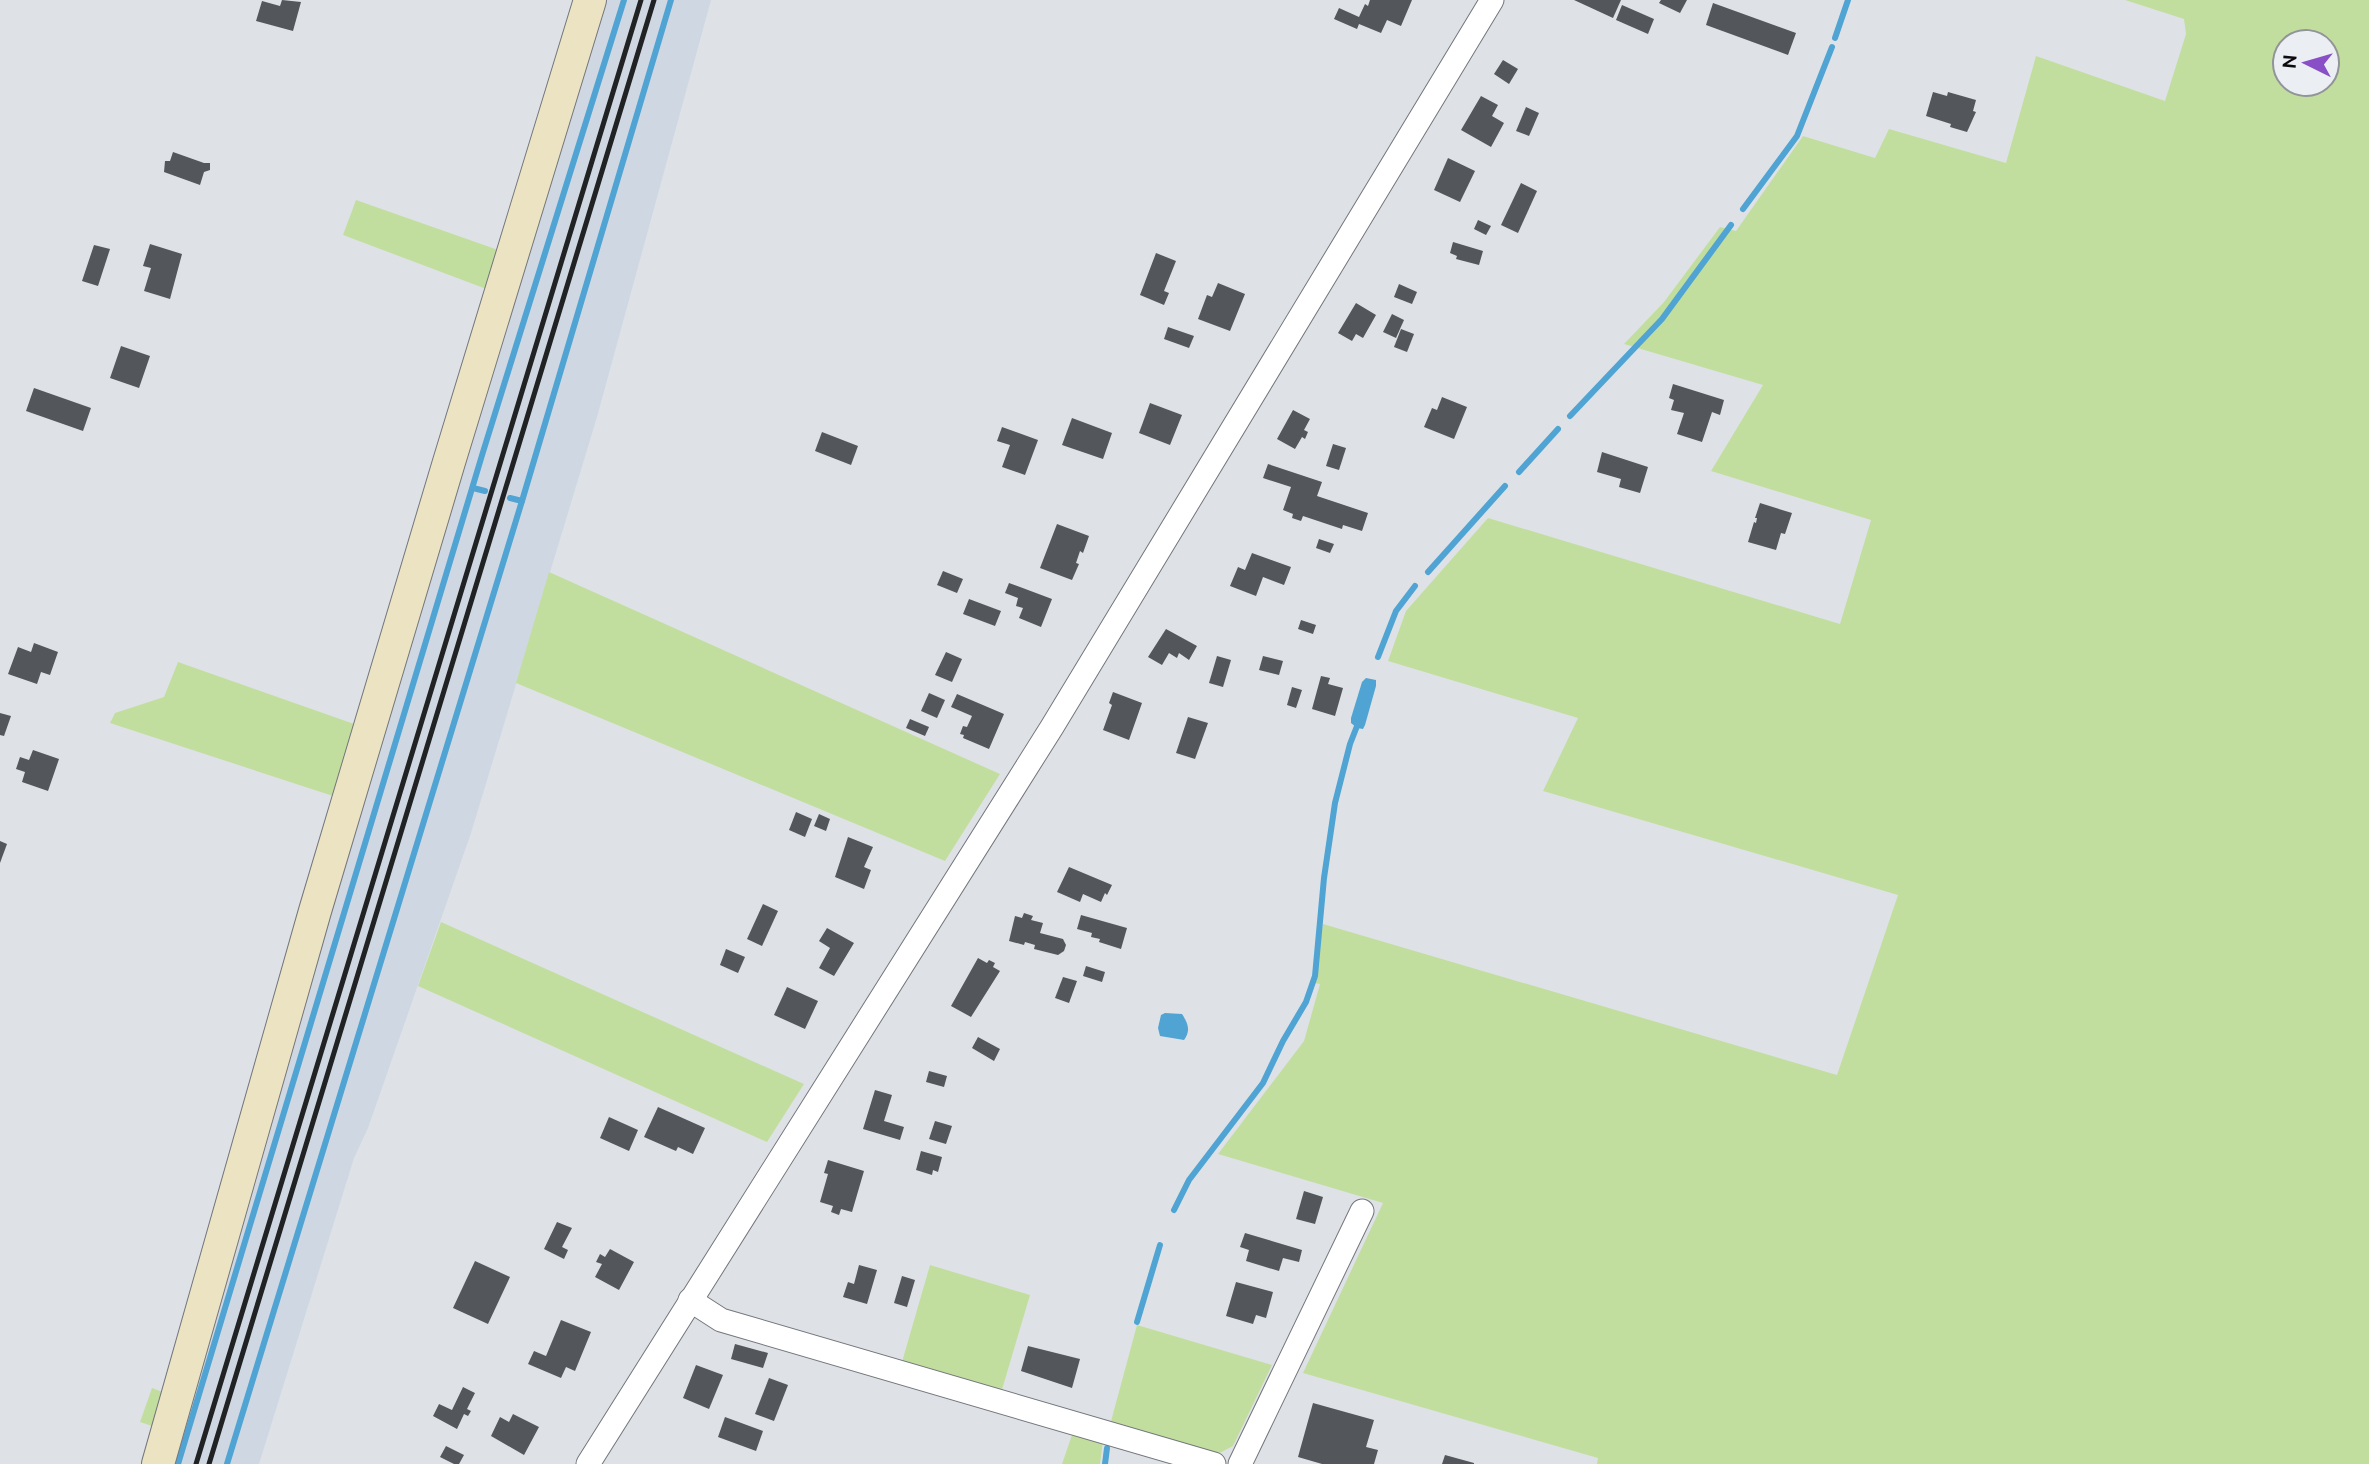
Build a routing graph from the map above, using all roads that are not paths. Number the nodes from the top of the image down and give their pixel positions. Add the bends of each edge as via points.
1 (590, 0) edge
2 (1492, 0) edge
3 (1362, 1211) dead end
4 (690, 1300) junction
5 (158, 1464) edge
6 (589, 1464) edge
7 (1214, 1464) edge
8 (1240, 1464) edge

1 - 5 street via 312,921
2 - 4 street via 1052,727
3 - 8 street
4 - 6 street
4 - 7 street via 721,1320

